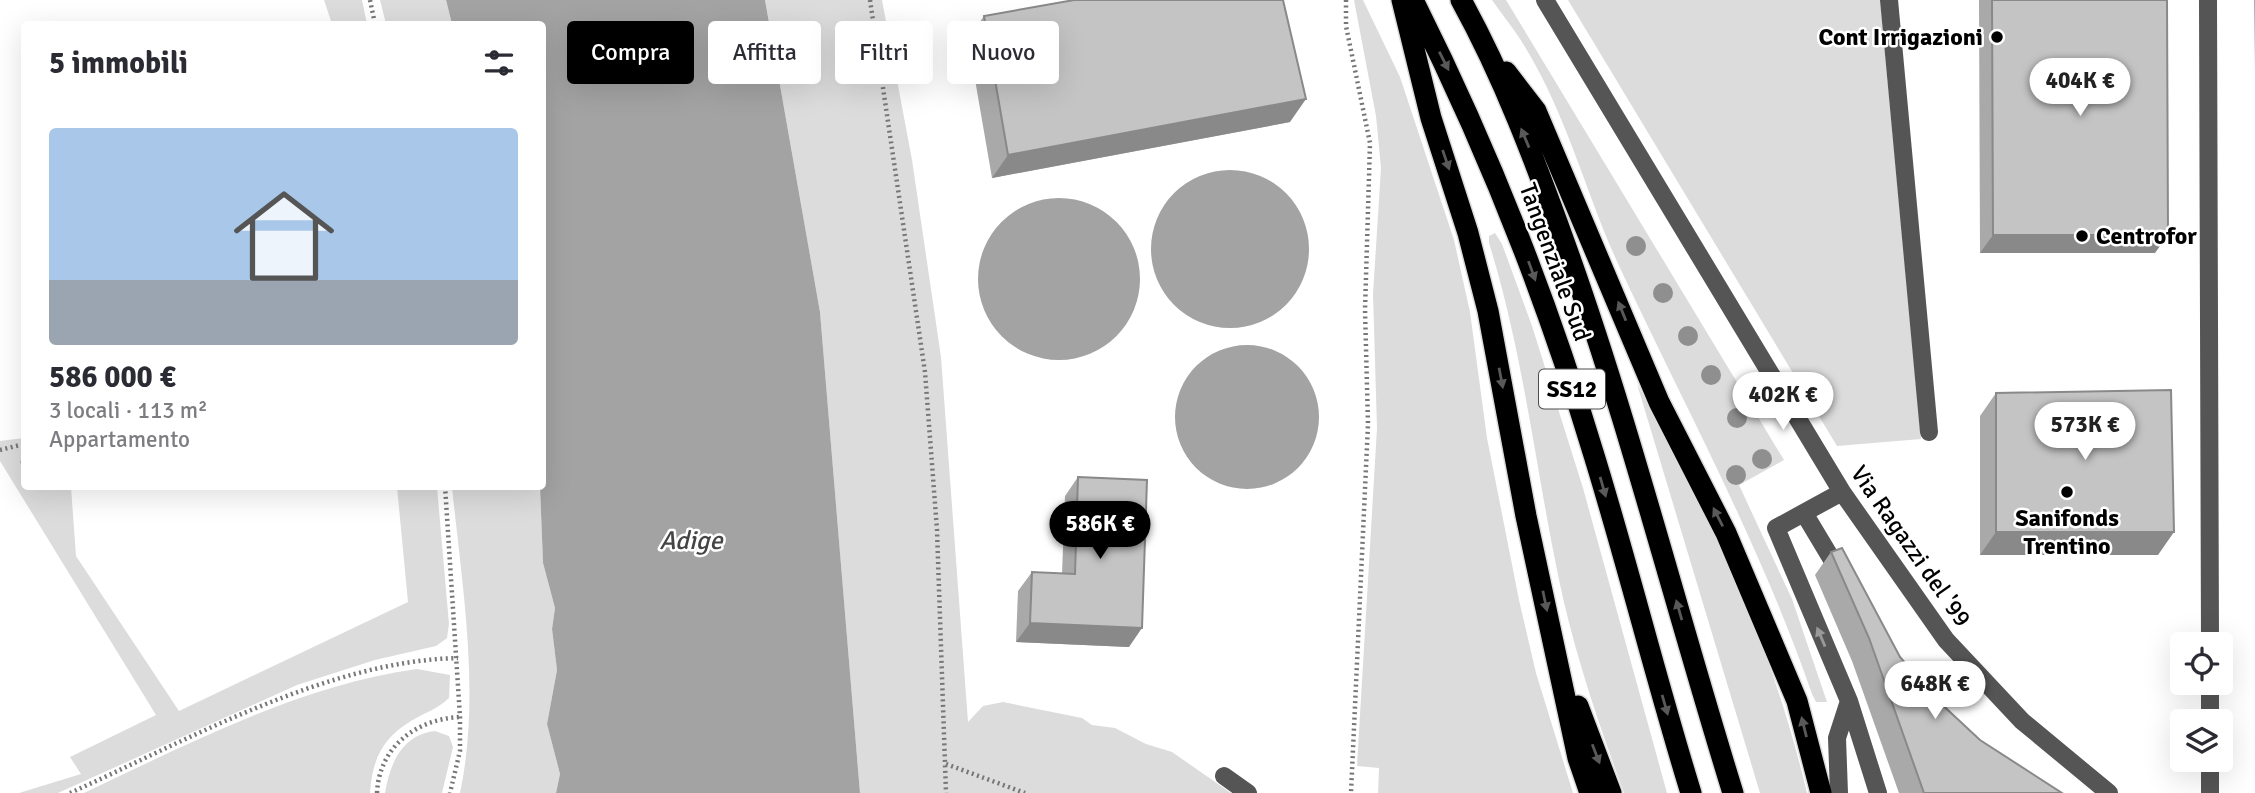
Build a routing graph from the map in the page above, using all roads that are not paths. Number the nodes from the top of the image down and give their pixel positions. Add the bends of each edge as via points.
1 (1402, 0) edge
2 (1413, 0) edge
3 (1461, 0) edge
4 (1545, 0) edge
5 (1889, 0) edge
6 (2208, 0) edge
7 (1487, 47) junction
8 (1929, 432) dead end
9 (1842, 492) junction
10 (1804, 513) junction
11 (1846, 586) edge
12 (2210, 632) edge
13 (1554, 645) junction
14 (1849, 701) junction
15 (2210, 772) edge
16 (1224, 776) dead end
17 (1248, 793) edge
18 (1590, 793) edge
19 (1611, 793) edge
20 (1691, 793) edge
21 (1733, 793) edge
22 (1821, 793) edge
23 (1839, 793) edge
24 (1878, 793) edge
25 (2109, 793) edge
26 (2210, 793) edge

1 -> 13 highway via 1488,311
2 -> 20 highway, Tangenziale Sud / SS12 via 1504,197 1544,304 1593,451
3 - 7 highway, Tangenziale Sud / SS12
4 - 9 street, Via Ragazzi del '99
5 - 8 street
6 - 12 street
21 -> 7 highway, Tangenziale Sud / SS12 via 1622,411 1538,170
22 -> 7 highway via 1797,701 1726,533 1660,402 1536,111
9 - 10 street
9 - 25 street, Via Ragazzi del '99 via 1961,657 2022,721
10 - 11 street
14 -> 10 street via 1776,528
13 - 18 highway
13 -> 19 highway
14 - 23 street via 1837,738
14 - 24 street
15 - 26 street
16 - 17 street

